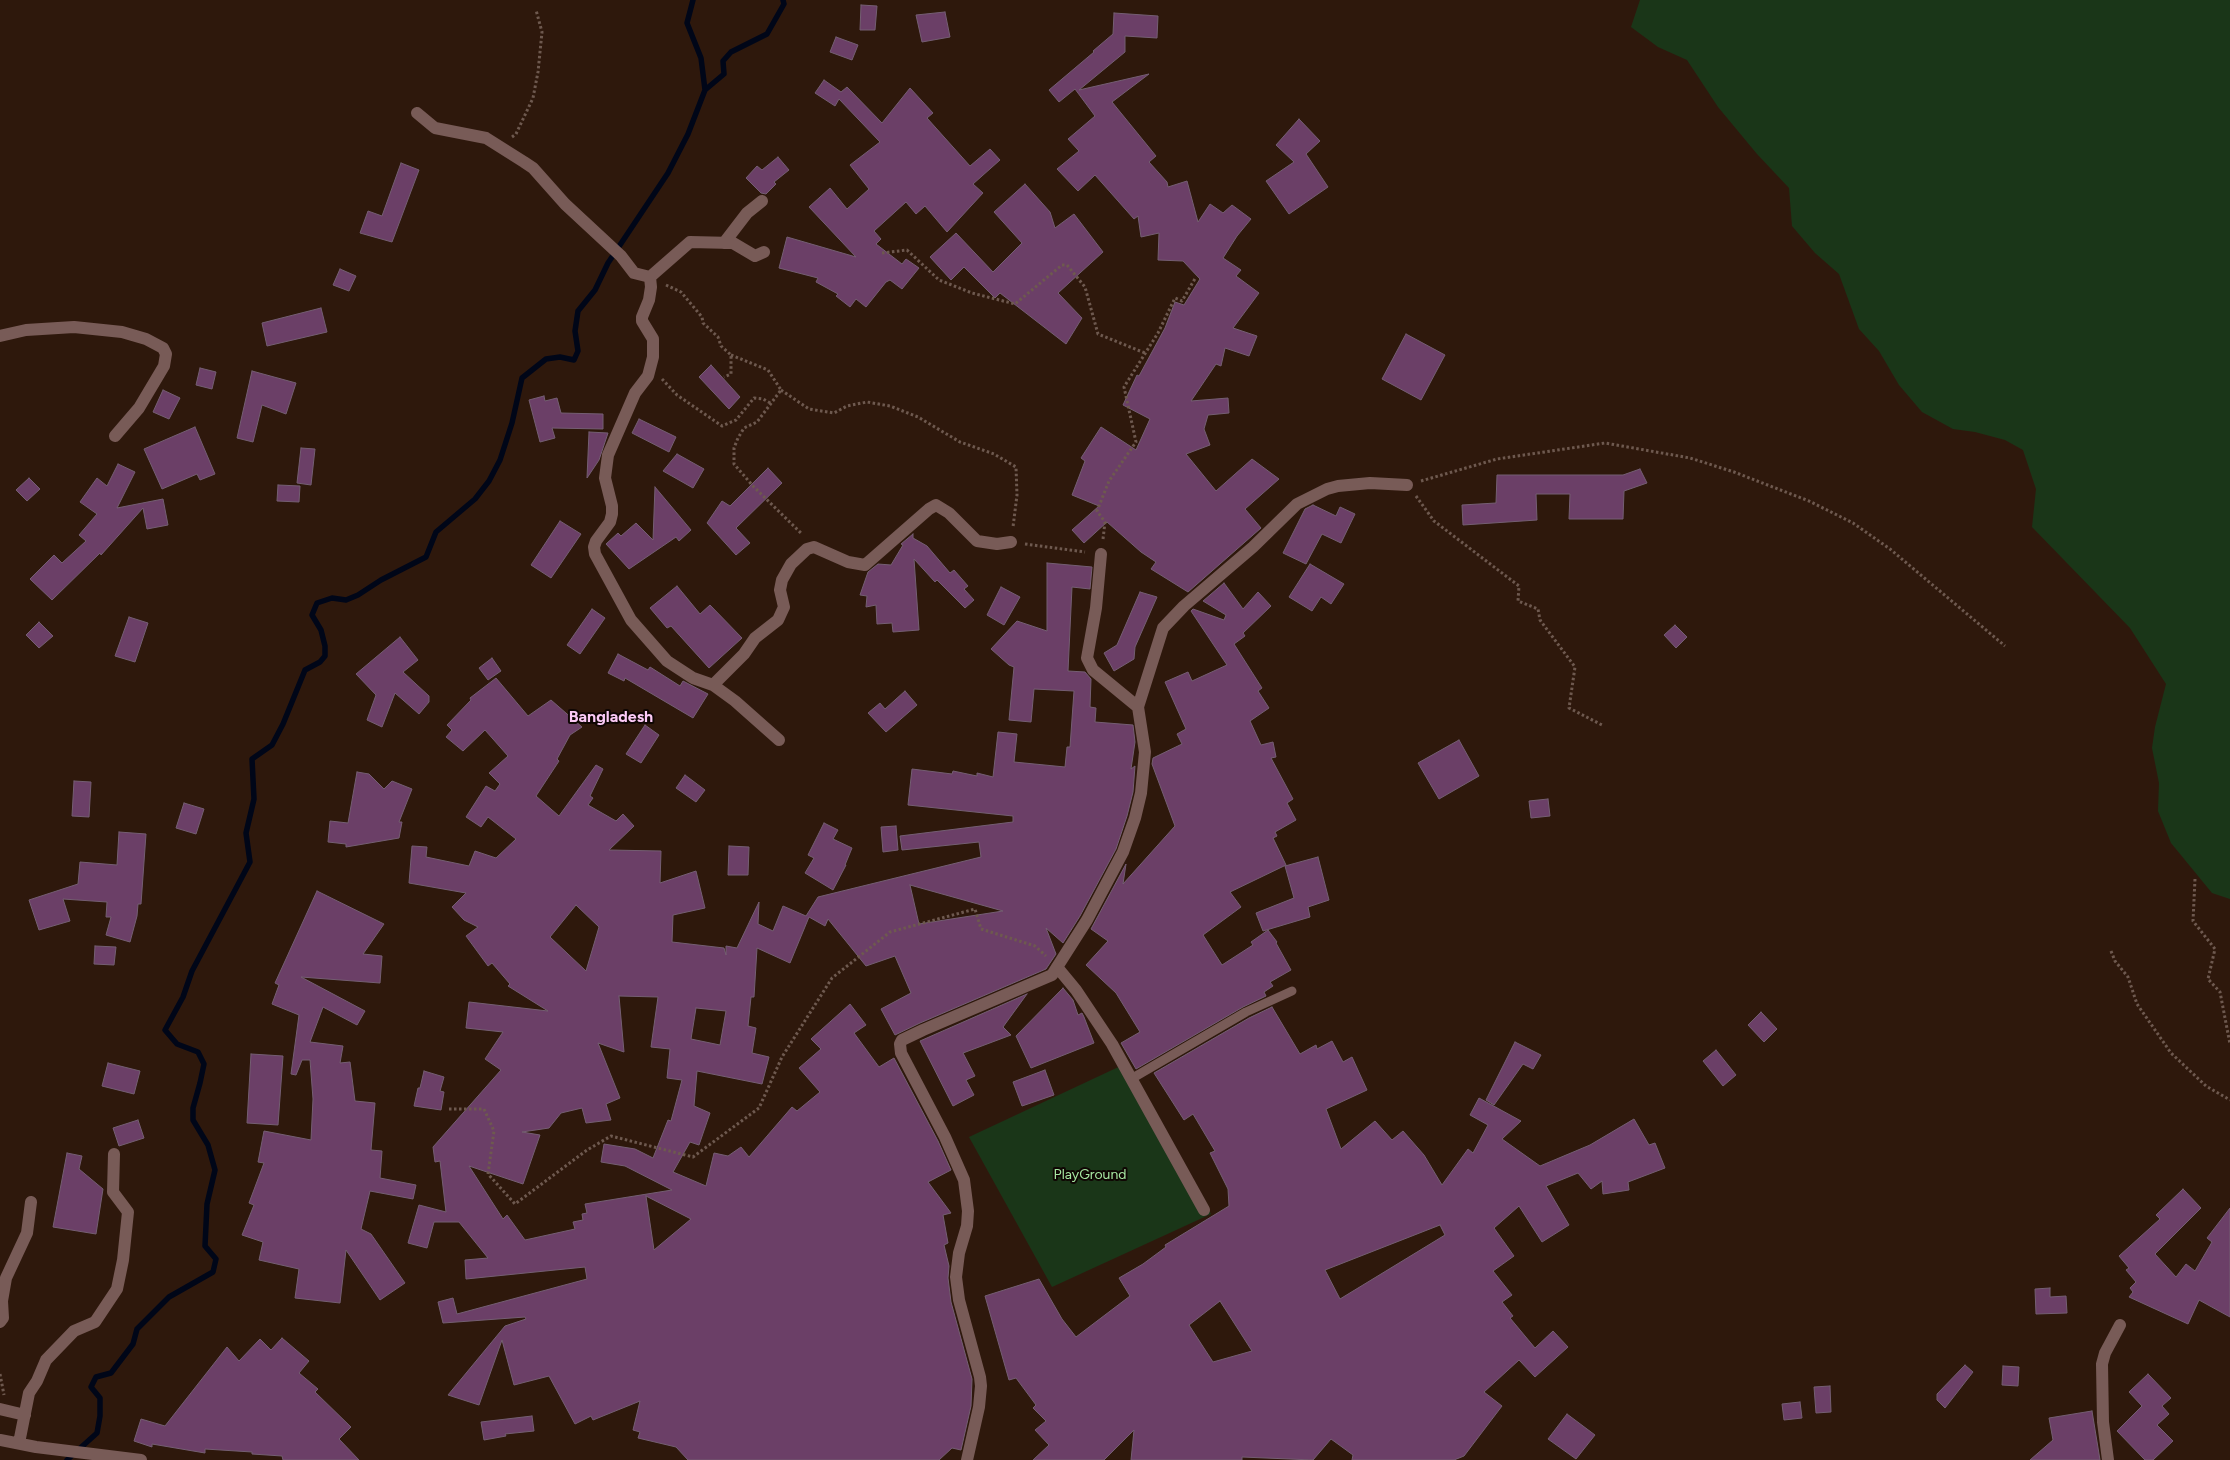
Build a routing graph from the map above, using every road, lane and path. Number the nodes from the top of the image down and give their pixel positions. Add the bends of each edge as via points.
1 (536, 10) dead end
2 (417, 113) dead end
3 (500, 146) junction
4 (762, 200) dead end
5 (724, 243) junction
6 (764, 252) dead end
7 (882, 253) dead end
8 (650, 277) junction
9 (1196, 277) dead end
10 (0, 336) edge
11 (1145, 353) junction
12 (731, 355) junction
13 (651, 367) junction
14 (724, 377) dead end
15 (781, 390) junction
16 (772, 404) junction
17 (115, 436) dead end
18 (1407, 485) junction
19 (1011, 542) junction
20 (807, 549) junction
21 (1101, 554) junction
22 (2005, 646) dead end
23 (713, 685) junction
24 (1138, 707) junction
25 (1604, 726) dead end
26 (778, 740) dead end
27 (2195, 879) dead end
28 (2111, 951) dead end
29 (1057, 968) junction
30 (1292, 991) dead end
31 (2230, 1044) edge
32 (1131, 1079) junction
33 (2230, 1100) edge
34 (449, 1109) dead end
35 (114, 1154) dead end
36 (31, 1202) dead end
37 (1204, 1210) dead end
38 (0, 1322) edge
39 (2120, 1325) dead end
40 (0, 1409) edge
41 (25, 1415) junction
42 (0, 1440) edge
43 (19, 1443) junction
44 (141, 1460) edge
45 (968, 1460) edge
46 (2108, 1460) edge

1 - 3 path via 542,32 533,98 516,134
2 - 3 street via 435,128 486,138
3 - 8 street via 533,168 634,273
4 - 5 street via 747,213
5 - 6 street via 737,243 755,256
5 - 8 street via 690,242
7 - 11 path via 907,250 939,280 1015,304 1067,264 1085,287 1098,334
8 - 12 path via 681,292
8 - 13 street via 649,300 642,321 653,339
9 - 11 path via 1182,301 1176,298
10 - 17 street via 26,330 74,327 122,332 163,348 166,354 164,366 139,408
11 - 21 path via 1124,387 1136,442 1109,481 1097,511 1105,522
12 - 14 path via 731,374
12 - 15 path via 768,370
13 - 16 path via 677,395 722,426 736,420 754,398
13 - 23 street via 635,393 608,455 605,478 612,514 596,541 595,554 624,609 648,640 667,661
15 - 16 path
15 - 19 path via 809,409 834,413 847,406 867,402 890,406 1016,467 1017,495
16 - 20 path via 757,422 744,428 734,448 734,464 801,531
18 - 22 path via 1497,459 1605,443 1690,458 1810,501 1853,523 1890,549
18 - 24 street via 1370,483 1338,486 1290,510 1163,628
18 - 25 path via 1434,521 1519,586 1518,601 1538,609 1540,620 1575,667 1569,708
19 - 20 street via 977,541 949,513 936,505 865,565 848,562 814,547
19 - 21 path
20 - 23 street via 791,564 782,580 780,590 784,607 778,620 755,638
21 - 24 street via 1087,658 1093,670
23 - 26 street
24 - 29 street via 1145,768 1135,818 1108,882
27 - 31 path via 2193,921 2216,949 2208,979 2220,992
28 - 33 path via 2128,977 2138,1004 2171,1053 2206,1086
29 - 32 street via 1096,1018
29 - 34 path via 1035,946 981,929 975,909 890,932 832,978 782,1057 759,1108 701,1152 693,1157 611,1136 586,1150 515,1204 488,1174 494,1131 484,1109
29 - 45 street via 1047,978 923,1030 900,1044 901,1053 946,1137 964,1180 967,1226 956,1277 958,1300 981,1386
30 - 32 lane via 1246,1012
32 - 37 street
35 - 41 street via 111,1186 128,1212 116,1289 95,1322 74,1332 46,1360 29,1393
36 - 38 street via 26,1233 6,1278
39 - 46 street via 2105,1353 2101,1379
40 - 41 street
41 - 43 street
42 - 43 street
43 - 44 street

